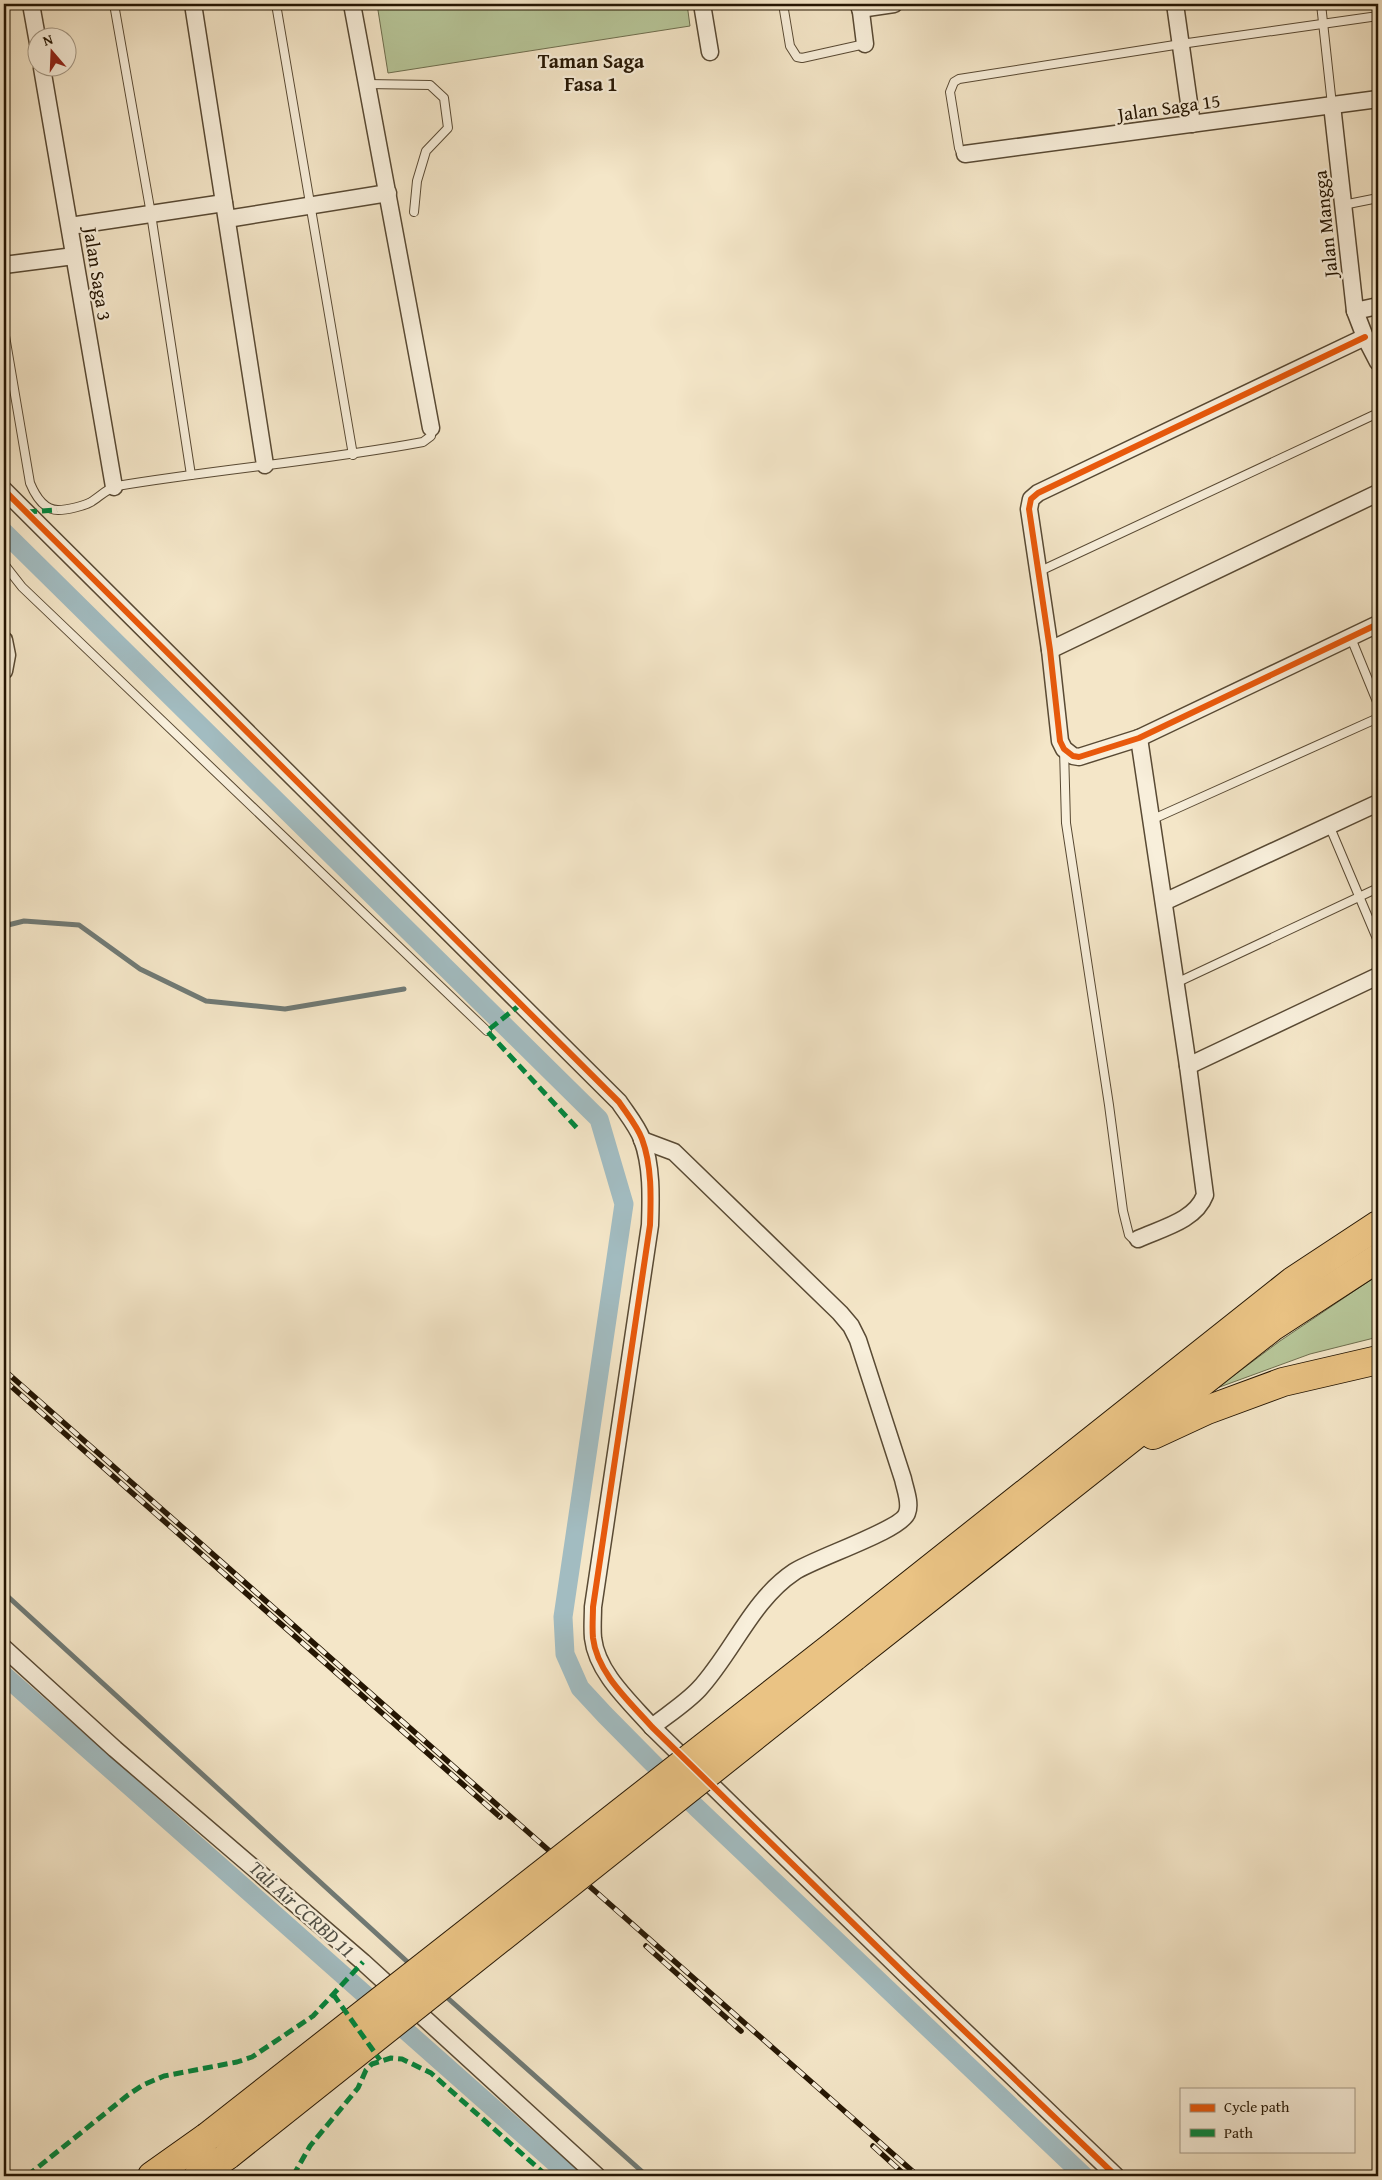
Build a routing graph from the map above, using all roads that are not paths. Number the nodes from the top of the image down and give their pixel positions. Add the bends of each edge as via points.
1 (30, 4) edge
2 (114, 4) edge
3 (193, 4) edge
4 (276, 4) edge
5 (352, 4) edge
6 (702, 4) edge
7 (783, 4) edge
8 (894, 4) edge
9 (1175, 4) edge
10 (1321, 4) edge
11 (860, 6) edge
12 (1378, 16) edge
13 (1323, 24) junction
14 (35, 28) edge
15 (865, 44) joint
16 (1181, 44) junction
17 (710, 52) dead end
18 (44, 78) edge
19 (367, 84) junction
20 (1378, 99) edge
21 (1332, 105) junction
22 (1192, 124) junction
23 (965, 154) joint
24 (388, 193) junction
25 (1378, 198) edge
26 (1343, 204) junction
27 (311, 205) junction
28 (226, 211) junction
29 (414, 212) dead end
30 (151, 214) junction
31 (70, 226) junction
32 (74, 256) junction
33 (4, 265) edge
34 (1378, 306) edge
35 (1355, 311) junction
36 (4, 330) edge
37 (1365, 336) junction
38 (1378, 362) edge
39 (1378, 413) edge
40 (431, 428) joint
41 (353, 455) junction
42 (265, 465) junction
43 (192, 476) junction
44 (114, 487) junction
45 (4, 490) edge
46 (1378, 493) edge
47 (4, 564) edge
48 (1038, 572) junction
49 (1378, 624) edge
50 (1351, 638) junction
51 (5, 650) edge
52 (1050, 650) junction
53 (4, 671) edge
54 (1378, 704) edge
55 (1378, 718) edge
56 (1139, 738) junction
57 (1064, 749) junction
58 (1378, 803) edge
59 (1151, 820) junction
60 (1329, 825) junction
61 (1378, 888) edge
62 (1358, 897) junction
63 (1164, 902) junction
64 (1378, 941) edge
65 (1378, 976) edge
66 (1176, 983) junction
67 (487, 1031) dead end
68 (1188, 1066) junction
69 (642, 1140) junction
70 (1378, 1225) edge
71 (1378, 1238) edge
72 (1138, 1239) joint
73 (1378, 1258) edge
74 (1378, 1360) edge
75 (1110, 1425) junction
76 (1114, 1453) junction
77 (4, 1648) edge
78 (846, 1649) junction
79 (652, 1727) junction
80 (152, 2176) edge
81 (198, 2176) edge
82 (597, 2176) edge
83 (1116, 2176) edge

1 - 14 street
2 - 30 lane
3 - 28 street
4 - 27 lane
5 - 19 street
6 - 17 street
7 - 15 lane via 790,46 797,57
8 - 11 street
9 - 16 street
10 - 13 lane
11 - 15 street
12 - 13 lane
13 - 16 lane
13 - 21 lane
16 - 22 street
16 - 23 lane via 954,82 950,92 959,148
18 - 31 street, Jalan Saga 3
19 - 24 street
19 - 29 lane via 430,86 444,98 448,128 426,151 416,181
20 - 21 street, Jalan Saga 15
21 - 22 street, Jalan Saga 15
21 - 26 street, Jalan Mangga
22 - 23 street, Jalan Saga 15
24 - 27 street
24 - 40 street
25 - 26 lane
26 - 35 street, Jalan Mangga
27 - 28 street
27 - 41 lane
28 - 30 street
28 - 42 street
30 - 31 street
30 - 43 lane
31 - 32 street, Jalan Saga 3
32 - 33 street
32 - 44 street, Jalan Saga 3
34 - 35 street
35 - 37 street, Jalan Mangga
36 - 44 lane via 30,483 36,497 57,510 89,503
37 - 38 street, Jalan Mangga
37 - 48 street via 1038,493 1031,499 1028,509
39 - 48 lane
40 - 41 lane via 431,436 423,442
41 - 42 lane
42 - 43 lane
43 - 44 lane
45 - 69 street via 619,1102
46 - 52 street
47 - 67 lane via 22,587
48 - 52 street
49 - 50 street
50 - 54 lane
50 - 56 street
51 - 53 street
52 - 57 street via 1060,741
55 - 59 lane
56 - 57 street via 1079,757
56 - 59 street
57 - 72 lane via 1066,823 1123,1211 1129,1235
58 - 60 street
59 - 63 street
60 - 62 lane
60 - 63 street
61 - 62 lane
62 - 64 lane
62 - 66 lane
63 - 66 street
65 - 68 street
66 - 68 street
68 - 72 street via 1205,1195 1202,1204 1189,1216
69 - 79 street via 649,1174 650,1225 593,1606 593,1639 606,1671
69 - 79 street via 674,1152 851,1326 908,1502 902,1521 811,1561 781,1581 699,1690
70 - 75 highway via 1293,1281
71 - 75 highway via 1259,1312
73 - 76 highway via 1272,1328
74 - 76 highway via 1283,1382 1207,1410
75 - 78 highway
76 - 78 highway
77 - 82 street via 115,1750 363,1962
78 - 80 highway, bridge
78 - 81 highway, bridge via 228,2155
79 - 83 street

